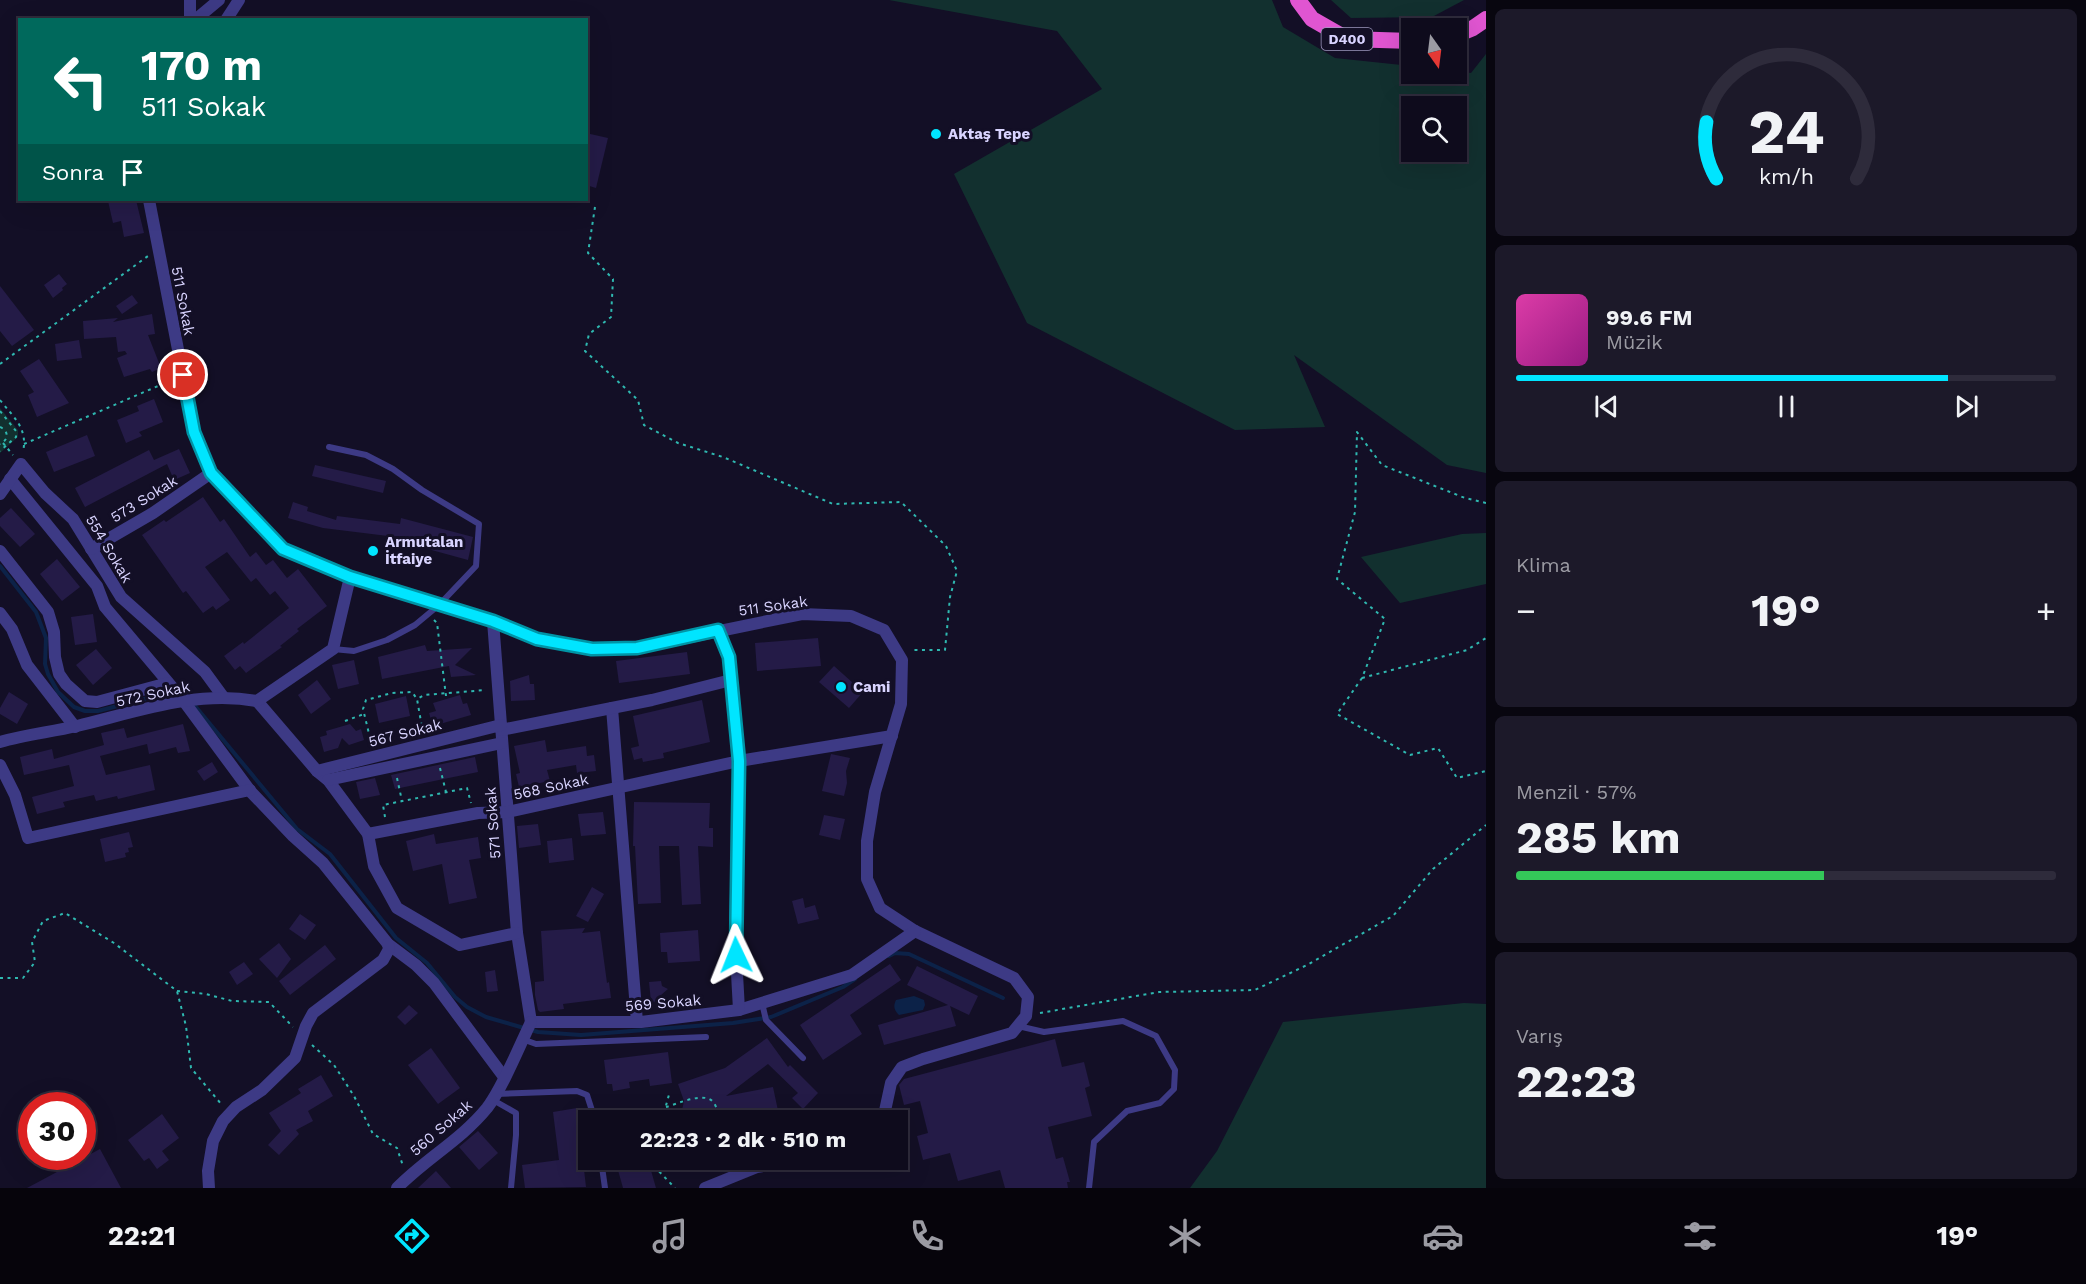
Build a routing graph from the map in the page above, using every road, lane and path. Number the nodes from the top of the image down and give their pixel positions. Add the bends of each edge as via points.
1 (190, 0) edge
2 (219, 0) edge
3 (239, 0) edge
4 (1298, 0) edge
5 (190, 18) edge
6 (197, 18) edge
7 (227, 18) edge
8 (1486, 19) edge
9 (1467, 30) edge
10 (1401, 41) edge
11 (149, 201) edge
12 (595, 207) dead end
13 (158, 249) junction
14 (0, 364) edge
15 (183, 375) junction
16 (0, 400) edge
17 (0, 411) edge
18 (10, 423) junction
19 (0, 427) edge
20 (4, 429) junction
21 (3, 444) edge
22 (24, 444) junction
23 (329, 447) dead end
24 (0, 450) edge
25 (21, 464) junction
26 (211, 473) junction
27 (9, 479) junction
28 (0, 494) edge
29 (1486, 503) edge
30 (92, 549) junction
31 (0, 552) edge
32 (350, 577) junction
33 (439, 605) junction
34 (0, 613) edge
35 (428, 614) junction
36 (493, 621) junction
37 (718, 630) junction
38 (1486, 638) edge
39 (333, 649) junction
40 (896, 650) junction
41 (1362, 678) junction
42 (731, 680) junction
43 (168, 683) junction
44 (498, 689) junction
45 (444, 692) junction
46 (446, 696) dead end
47 (224, 698) junction
48 (417, 699) junction
49 (183, 700) junction
50 (257, 701) junction
51 (612, 708) junction
52 (364, 714) junction
53 (345, 721) dead end
54 (75, 727) junction
55 (502, 733) junction
56 (892, 736) junction
57 (424, 738) dead end
58 (0, 742) edge
59 (373, 751) dead end
60 (437, 757) junction
61 (739, 761) junction
62 (0, 765) edge
63 (394, 766) junction
64 (317, 771) junction
65 (1486, 771) edge
66 (328, 780) junction
67 (620, 787) junction
68 (250, 790) junction
69 (446, 792) junction
70 (402, 801) junction
71 (508, 812) junction
72 (473, 814) junction
73 (1486, 825) edge
74 (388, 830) junction
75 (368, 834) junction
76 (915, 931) junction
77 (517, 933) junction
78 (388, 944) junction
79 (0, 978) edge
80 (177, 991) junction
81 (739, 1010) junction
82 (764, 1012) junction
83 (1026, 1016) junction
84 (637, 1022) junction
85 (1018, 1026) junction
86 (527, 1030) junction
87 (303, 1037) junction
88 (706, 1038) dead end
89 (803, 1058) dead end
90 (504, 1077) junction
91 (670, 1091) dead end
92 (493, 1097) junction
93 (666, 1107) junction
94 (592, 1110) edge
95 (665, 1110) edge
96 (717, 1110) edge
97 (885, 1110) edge
98 (230, 1114) junction
99 (602, 1170) edge
100 (658, 1170) edge
101 (750, 1170) edge
102 (407, 1178) junction
103 (209, 1188) edge
104 (397, 1188) edge
105 (511, 1188) edge
106 (605, 1188) edge
107 (675, 1188) edge
108 (705, 1188) edge
109 (1089, 1188) edge

1 - 5 street
2 - 6 street
3 - 7 street
4 - 10 highway, D400 via 1312,19 1347,39
8 - 9 highway
11 - 13 street, 511 Sokak
12 - 40 path via 588,253 613,279 611,317 589,334 585,351 638,400 644,425 678,443 723,457 832,504 901,502 946,546 957,571 950,597 945,650
13 - 14 path
13 - 15 street, 511 Sokak
15 - 22 path
15 - 26 street, 511 Sokak via 194,432
16 - 22 path via 23,429
17 - 18 path
18 - 20 path
18 - 21 path via 16,437
19 - 20 path
20 - 21 path via 7,436
21 - 24 path
22 - 25 path
23 - 33 lane via 366,455 479,524 476,566
25 - 27 street
25 - 30 street, 554 Sokak via 73,519
26 - 30 street, 573 Sokak
26 - 32 street, 511 Sokak via 283,549
27 - 28 street
27 - 43 street via 97,586 105,607
29 - 41 path via 1382,465 1357,432 1355,512 1337,579 1386,619
30 - 47 street, 554 Sokak via 121,597 205,672
31 - 43 street via 48,612 59,674 85,701 97,702
32 - 33 street, 511 Sokak
32 - 39 street
33 - 35 lane
33 - 36 street, 511 Sokak
34 - 54 street via 12,628 27,665
35 - 39 lane via 387,640 354,651
35 - 45 path via 437,623
36 - 37 street, 511 Sokak via 537,639 592,649 637,648
36 - 44 street, 571 Sokak
37 - 40 street, 511 Sokak via 801,614 851,616 884,630
37 - 42 street via 729,657
38 - 41 path via 1467,650
39 - 50 street
40 - 56 street, 511 Sokak via 902,660 901,704
41 - 65 path via 1337,714 1410,755 1438,748 1457,778
42 - 51 street
42 - 61 street
43 - 49 street
44 - 45 path
44 - 55 street, 571 Sokak
45 - 46 path
45 - 48 path
47 - 49 street, 572 Sokak
47 - 50 street, 572 Sokak
48 - 52 path via 412,692 366,700
48 - 57 path
49 - 54 street, 572 Sokak
49 - 68 street
50 - 64 street
51 - 55 street
51 - 67 street
52 - 53 path
52 - 59 path
54 - 58 street, 572 Sokak
55 - 60 street, 567 Sokak
55 - 64 street, 567 Sokak
55 - 71 street, 571 Sokak
56 - 61 street, 568 Sokak
56 - 76 street, 511 Sokak via 875,792 867,841 867,879 880,908
60 - 63 street, 567 Sokak
60 - 69 path
61 - 67 street, 568 Sokak
61 - 81 street via 735,937
62 - 68 street via 15,795 28,838
63 - 66 street, 567 Sokak
63 - 70 path
64 - 66 street
66 - 75 street
67 - 71 street, 568 Sokak
67 - 84 street
68 - 78 street via 323,863
69 - 70 path
69 - 72 path via 467,788
70 - 74 path via 383,805
71 - 72 street, 568 Sokak
71 - 77 street, 571 Sokak
72 - 74 street, 568 Sokak
73 - 83 path via 1433,869 1393,916 1255,990 1159,992
74 - 75 street, 568 Sokak
75 - 77 street via 374,866 397,908 460,945
76 - 82 street, 569 Sokak via 852,975
76 - 83 street, 511 Sokak via 1014,978 1028,997
77 - 86 street, 571 Sokak
78 - 87 street via 383,960 313,1013
78 - 90 street via 434,983
79 - 80 path via 23,978 35,962 32,942 43,921 65,913
80 - 87 path via 232,1001 268,1002
80 - 98 path via 191,1068
81 - 82 street, 569 Sokak
81 - 84 street, 569 Sokak
82 - 89 lane
83 - 85 street
84 - 86 street, 569 Sokak
85 - 97 street via 1012,1032 902,1067 891,1083
85 - 109 lane via 1044,1032 1123,1021 1156,1036 1175,1070 1174,1089 1160,1103 1127,1111 1094,1142
86 - 88 lane via 536,1044
86 - 90 street, 560 Sokak
87 - 98 street via 295,1058
87 - 102 path via 334,1065 373,1134 397,1148
90 - 92 street, 560 Sokak
91 - 93 path
92 - 94 lane via 577,1091 587,1095
92 - 102 street, 560 Sokak via 457,1138
92 - 105 lane via 516,1113
93 - 95 path
93 - 96 path via 708,1098
98 - 103 street via 213,1141
99 - 106 lane
100 - 107 path
101 - 108 street
102 - 104 street, 560 Sokak

